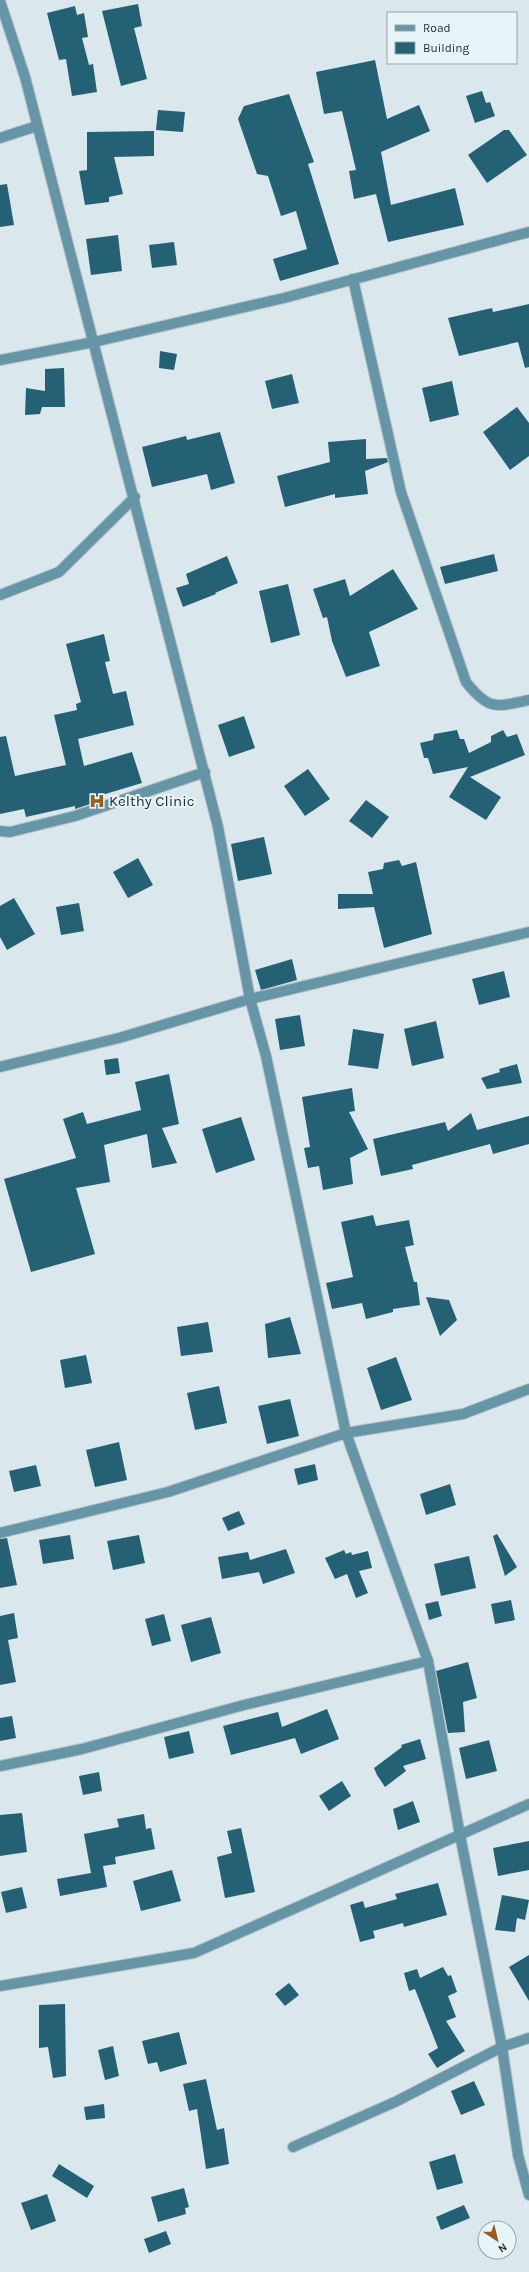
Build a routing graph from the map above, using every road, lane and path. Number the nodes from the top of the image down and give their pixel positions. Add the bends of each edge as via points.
1 (0, 2) edge
2 (37, 126) junction
3 (0, 138) edge
4 (529, 232) edge
5 (353, 279) junction
6 (94, 342) junction
7 (0, 360) edge
8 (135, 497) junction
9 (0, 595) edge
10 (529, 700) edge
11 (205, 772) junction
12 (0, 831) edge
13 (529, 932) edge
14 (250, 998) junction
15 (0, 1067) edge
16 (529, 1389) edge
17 (346, 1433) junction
18 (0, 1533) edge
19 (428, 1661) junction
20 (0, 1766) edge
21 (529, 1804) edge
22 (460, 1835) junction
23 (0, 1986) edge
24 (529, 2038) edge
25 (502, 2047) junction
26 (293, 2147) dead end
27 (529, 2195) edge

1 - 2 street via 25,77
2 - 3 street
2 - 6 street
4 - 5 street
5 - 6 street via 284,298
5 - 10 street via 400,492 466,682 478,697 497,707
6 - 7 street
6 - 8 street
8 - 9 street via 59,572
8 - 11 street
11 - 12 street via 75,816 10,832
11 - 14 street via 218,827
13 - 14 street
14 - 15 street via 120,1038
14 - 17 street via 268,1064
16 - 17 street via 463,1414
17 - 18 street via 168,1492
17 - 19 street
19 - 20 street via 244,1704 82,1749
19 - 22 street
21 - 22 street
22 - 23 street via 194,1953
22 - 25 street
24 - 25 street
25 - 26 street via 395,2102
25 - 27 street via 518,2155

